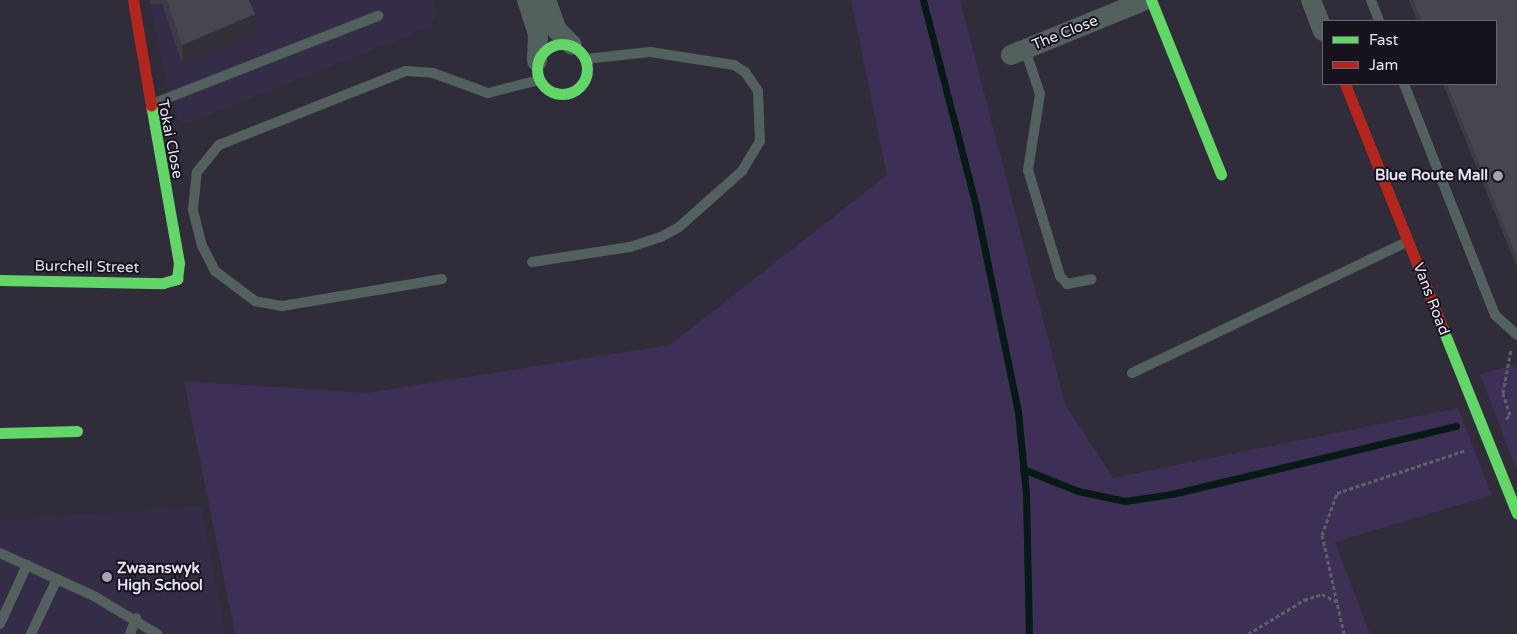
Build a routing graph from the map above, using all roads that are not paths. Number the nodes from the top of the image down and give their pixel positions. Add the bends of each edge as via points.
1 (133, 0) edge
2 (527, 0) edge
3 (546, 0) edge
4 (1146, 0) edge
5 (1152, 0) edge
6 (1311, 0) edge
7 (1371, 0) edge
8 (378, 16) dead end
9 (1379, 20) edge
10 (1322, 28) edge
11 (579, 52) junction
12 (1018, 52) joint
13 (538, 70) junction
14 (1345, 85) edge
15 (1404, 85) edge
16 (148, 106) junction
17 (1221, 174) dead end
18 (1408, 242) junction
19 (532, 262) dead end
20 (442, 279) dead end
21 (1092, 279) dead end
22 (0, 280) edge
23 (174, 282) joint
24 (1517, 335) edge
25 (1132, 373) dead end
26 (77, 431) dead end
27 (0, 433) edge
28 (1517, 514) edge
29 (0, 552) edge
30 (27, 565) junction
31 (57, 579) junction
32 (136, 618) junction
33 (0, 624) edge
34 (31, 634) edge
35 (130, 634) edge
36 (157, 634) edge

1 - 16 street, Tokai Close
2 - 13 street via 538,33
3 - 11 street via 557,30
4 - 12 street, The Close
5 - 17 street
6 - 10 street
7 - 9 lane
8 - 16 lane
11 - 13 street via 555,44
11 - 13 street via 584,81 572,92 556,94
11 - 19 lane via 650,52 734,65 745,72 758,91 760,141 742,171 685,222 661,237 630,247
12 - 21 lane via 1040,94 1028,170 1063,281 1072,284
13 - 20 lane via 488,93 433,73 406,71 219,145 197,172 193,209 202,246 216,271 255,301 282,306
14 - 18 street, Vans Road
15 - 24 lane via 1495,315
16 - 23 street, Tokai Close via 179,263
18 - 25 lane
18 - 28 street, Vans Road
22 - 23 street, Burchell Street
26 - 27 street
29 - 30 lane
30 - 31 lane
30 - 33 lane
31 - 32 lane
31 - 34 lane
32 - 35 lane
32 - 36 lane

